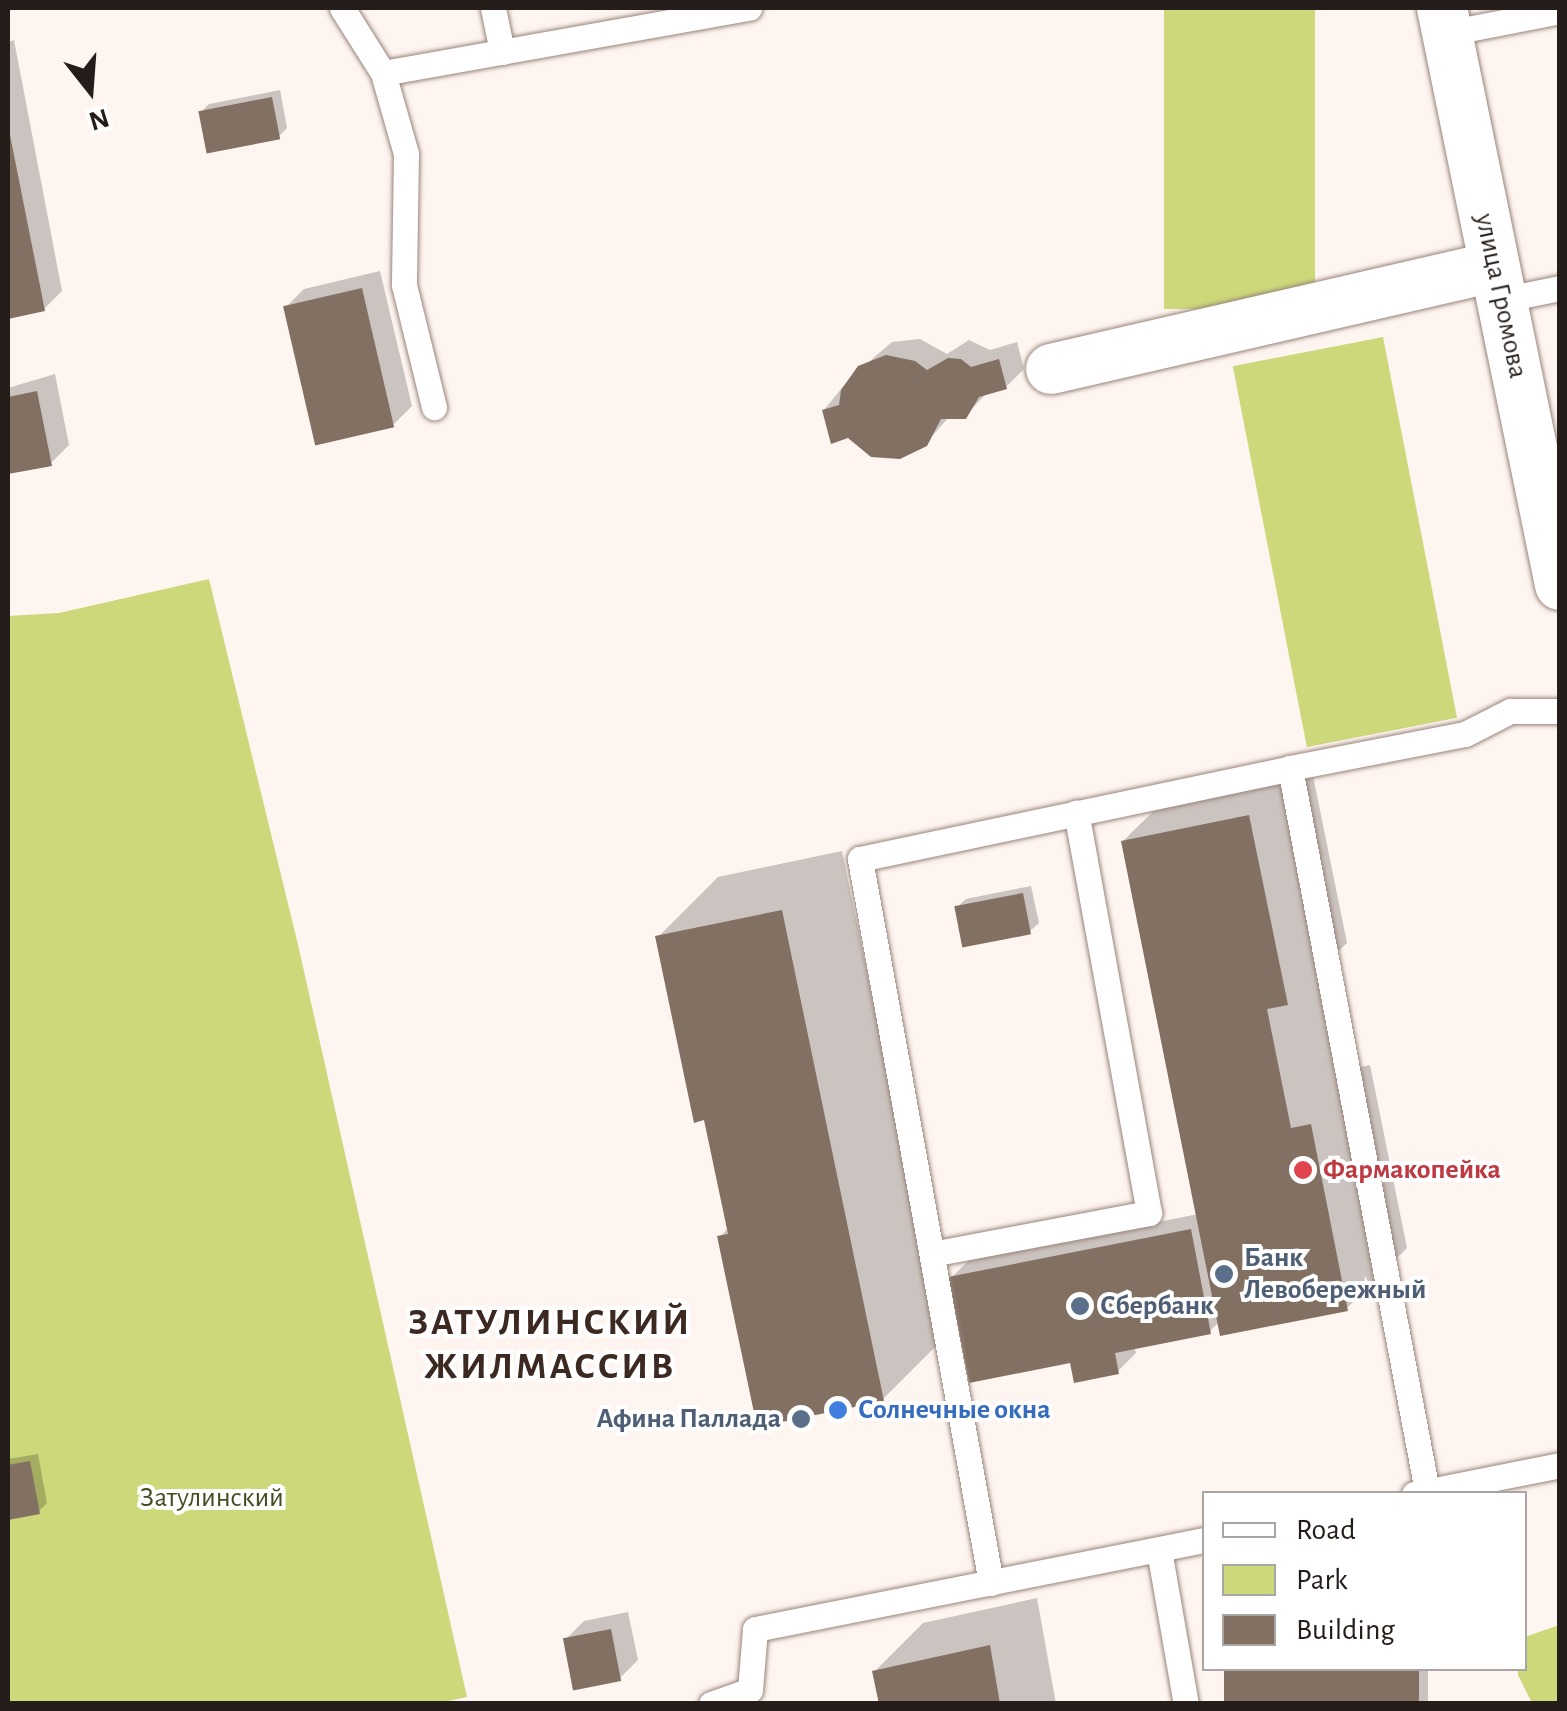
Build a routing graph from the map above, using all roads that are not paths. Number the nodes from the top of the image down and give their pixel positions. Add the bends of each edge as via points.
1 (342, 8) edge
2 (493, 8) edge
3 (749, 8) edge
4 (721, 10) edge
5 (1560, 11) edge
6 (1445, 20) edge
7 (502, 52) junction
8 (382, 73) junction
9 (1498, 283) junction
10 (1560, 288) edge
11 (1052, 369) dead end
12 (434, 407) dead end
13 (1560, 585) edge
14 (1560, 711) edge
15 (1290, 768) junction
16 (1076, 813) junction
17 (932, 1254) junction
18 (1560, 1465) edge
19 (1420, 1491) edge
20 (1425, 1491) edge
21 (1202, 1540) edge
22 (1159, 1550) junction
23 (991, 1582) junction
24 (711, 1704) edge
25 (1186, 1704) edge

1 - 8 lane
2 - 7 lane
3 - 4 lane
4 - 7 lane
5 - 6 lane
6 - 9 street, улица Громова
7 - 8 lane
8 - 12 lane via 406,154 404,285
9 - 10 lane
9 - 11 street
9 - 13 street, улица Громова
14 - 15 lane via 1510,711 1465,734
15 - 16 lane
15 - 19 lane
16 - 17 lane via 860,859
16 - 17 lane via 1149,1213
17 - 23 lane
18 - 20 lane
21 - 22 lane
22 - 23 lane
22 - 25 lane
23 - 24 lane via 755,1630 750,1690

